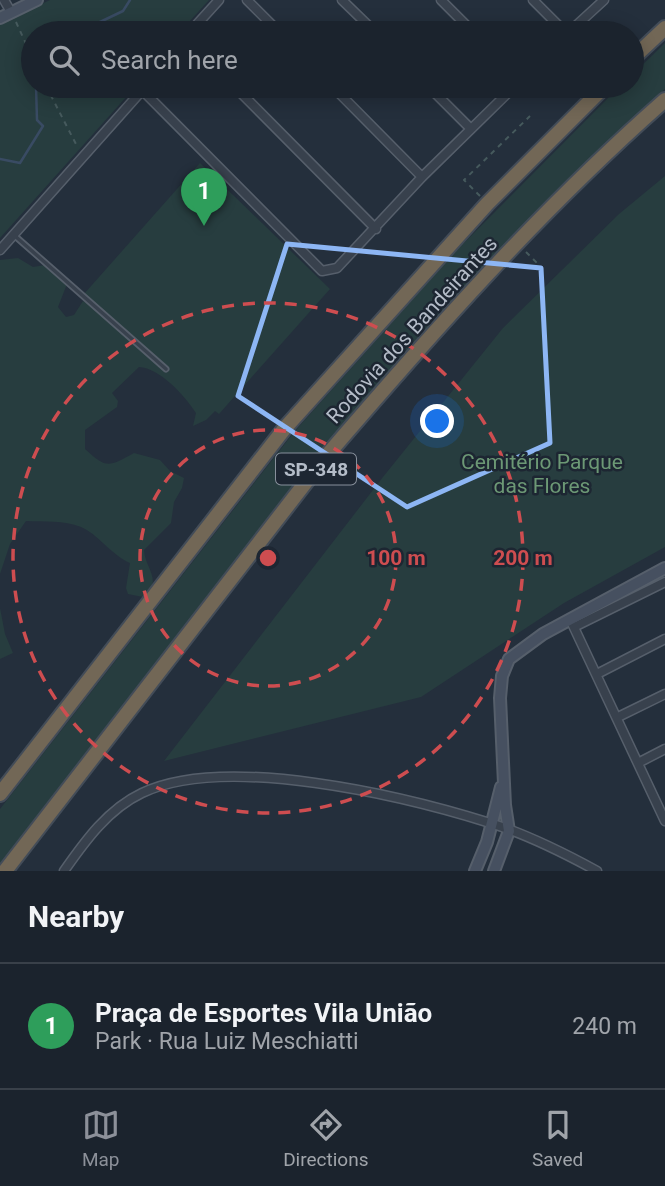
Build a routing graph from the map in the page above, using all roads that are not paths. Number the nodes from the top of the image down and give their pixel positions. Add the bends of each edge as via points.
1 (4, 0) edge
2 (37, 0) edge
3 (219, 0) edge
4 (247, 0) edge
5 (342, 0) edge
6 (441, 0) edge
7 (533, 0) edge
8 (600, 1) edge
9 (11, 12) junction
10 (0, 18) edge
11 (200, 21) edge
12 (268, 21) edge
13 (364, 21) edge
14 (462, 21) edge
15 (555, 21) edge
16 (579, 21) edge
17 (665, 28) edge
18 (644, 48) edge
19 (135, 98) edge
20 (154, 98) edge
21 (246, 98) edge
22 (343, 98) edge
23 (440, 98) edge
24 (503, 98) edge
25 (593, 98) edge
26 (665, 100) edge
27 (471, 129) junction
28 (422, 177) junction
29 (376, 229) junction
30 (13, 235) junction
31 (0, 250) edge
32 (166, 369) dead end
33 (665, 568) edge
34 (665, 582) edge
35 (572, 623) junction
36 (665, 639) edge
37 (597, 674) junction
38 (665, 694) edge
39 (618, 718) junction
40 (665, 749) edge
41 (638, 763) junction
42 (505, 775) junction
43 (0, 793) edge
44 (662, 806) edge
45 (665, 821) edge
46 (493, 823) junction
47 (509, 831) junction
48 (5, 871) edge
49 (64, 871) edge
50 (475, 871) edge
51 (494, 871) edge
52 (597, 871) edge

1 - 9 street
2 - 9 main road
3 - 11 street
4 - 12 street
5 - 13 street
6 - 14 street
7 - 15 street
8 - 16 street
9 - 10 main road
17 - 18 highway
19 - 30 street
20 - 29 street via 322,271 337,268
21 - 29 street
22 - 28 street
23 - 27 street
24 - 27 street
25 - 43 highway, Rodovia dos Bandeirantes / SP-348 via 487,204 285,428
26 - 48 highway, Rodovia dos Bandeirantes / SP-348 via 518,244 323,460
27 - 28 street
28 - 29 street
30 - 31 street
30 - 32 lane
33 - 35 main road
34 - 35 street
35 - 37 street
35 - 42 main road via 509,659 502,676
36 - 37 street
37 - 39 street
38 - 39 street
39 - 41 street
40 - 41 street
41 - 44 street
42 - 46 main road
42 - 47 main road
44 - 45 street
46 - 47 street
46 - 49 street via 359,789 236,778 180,781 126,802 89,836
46 - 50 main road
47 - 51 main road
47 - 52 street

